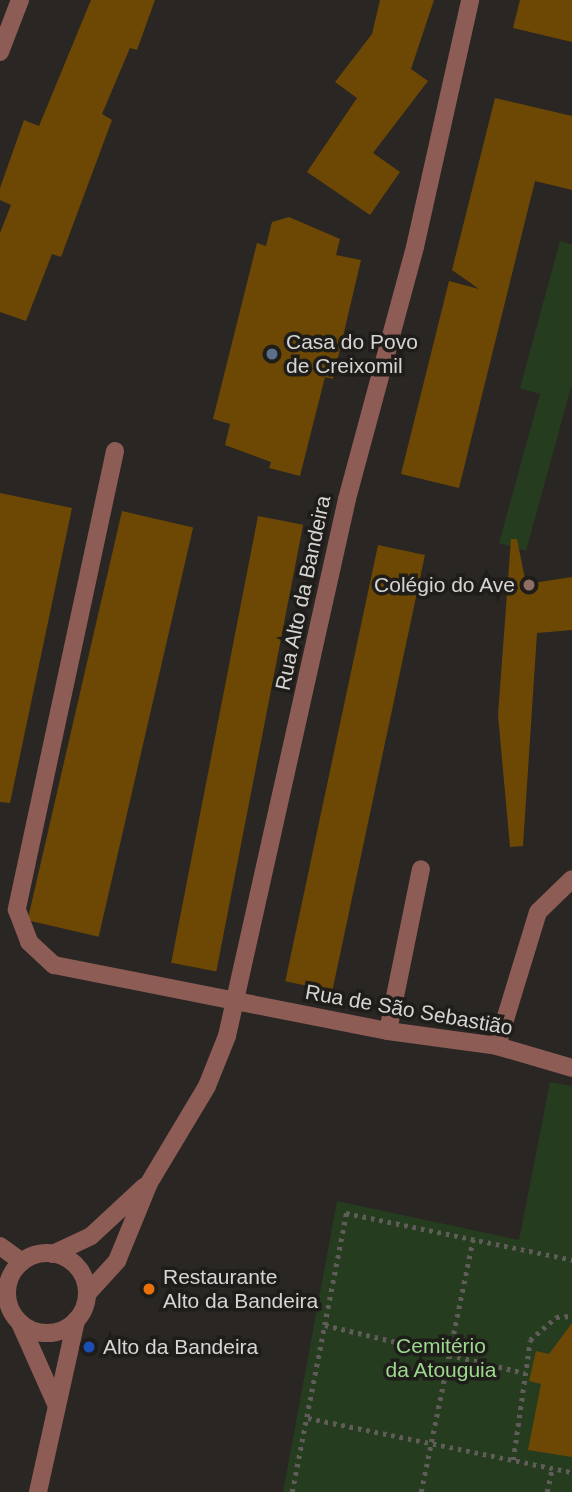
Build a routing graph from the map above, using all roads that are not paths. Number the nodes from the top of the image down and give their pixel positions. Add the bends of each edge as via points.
1 (20, 0) edge
2 (470, 0) edge
3 (0, 51) edge
4 (115, 451) dead end
5 (421, 869) dead end
6 (572, 879) edge
7 (238, 998) junction
8 (388, 1031) junction
9 (497, 1046) junction
10 (572, 1068) edge
11 (149, 1182) junction
12 (0, 1246) edge
13 (52, 1254) junction
14 (22, 1262) junction
15 (87, 1294) junction
16 (76, 1320) junction
17 (20, 1323) junction
18 (56, 1404) junction
19 (38, 1492) edge

1 - 3 street
2 - 7 street, Rua Alto da Bandeira via 415,247 347,499
4 - 7 street, Rua de São Sebastião via 17,911 29,942 54,965
5 - 8 street
6 - 9 street via 538,912
7 - 8 street, Rua de São Sebastião
7 - 11 street, Rua Alto da Bandeira via 207,1086
8 - 9 street, Rua de São Sebastião
9 - 10 street, Rua de São Sebastião
11 - 13 street, Rua Alto da Bandeira via 92,1236
11 - 15 street, Rua Alto da Bandeira via 117,1261
12 - 14 street
13 - 14 street
13 - 15 street via 78,1268
14 - 17 street via 12,1272 6,1292
15 - 16 street
16 - 17 street via 50,1334
16 - 18 street
17 - 18 street
18 - 19 street

